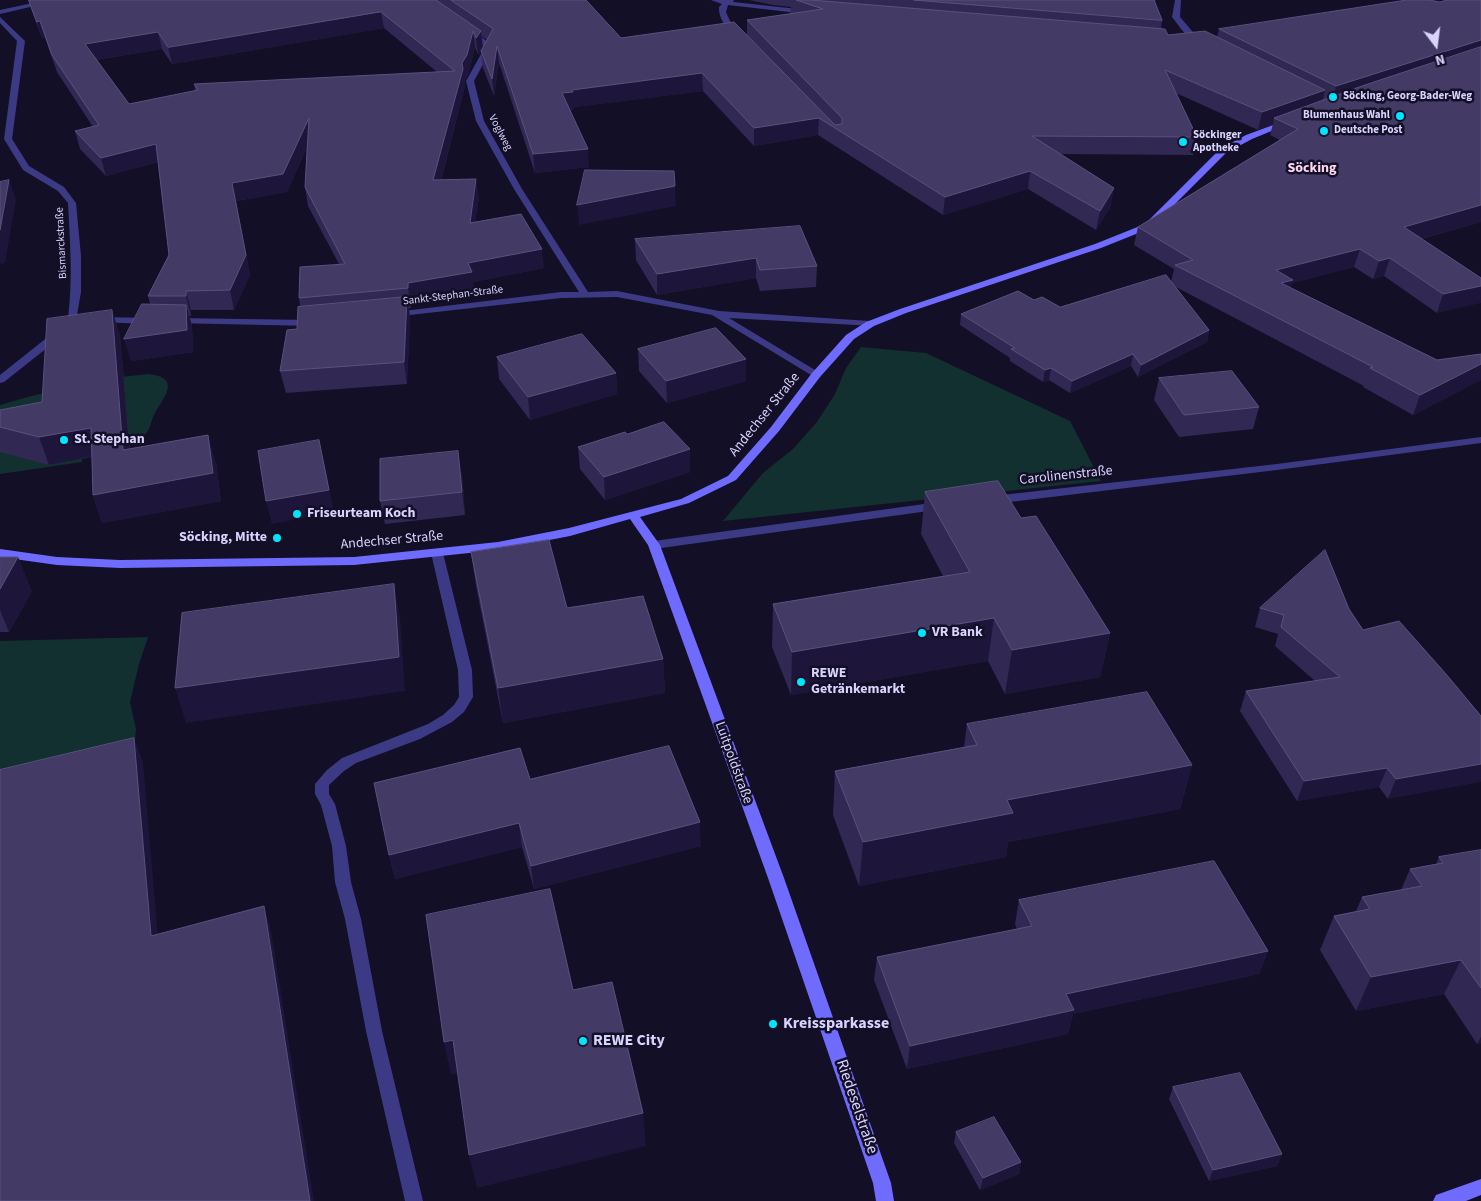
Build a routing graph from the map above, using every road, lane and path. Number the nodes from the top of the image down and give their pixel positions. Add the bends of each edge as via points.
1 (57, 0) edge
2 (714, 0) edge
3 (1178, 0) edge
4 (728, 1) edge
5 (0, 12) edge
6 (812, 12) edge
7 (0, 19) edge
8 (459, 26) edge
9 (743, 40) edge
10 (1194, 44) edge
11 (1299, 119) edge
12 (585, 294) junction
13 (715, 313) junction
14 (382, 317) edge
15 (83, 319) junction
16 (320, 322) edge
17 (870, 324) junction
18 (816, 375) junction
19 (0, 380) edge
20 (1481, 440) edge
21 (981, 501) edge
22 (953, 505) edge
23 (634, 516) junction
24 (654, 545) junction
25 (0, 553) edge
26 (437, 553) junction
27 (823, 1014) joint
28 (1481, 1186) edge
29 (414, 1201) edge
30 (884, 1201) edge
31 (1442, 1201) edge

1 - 5 street
2 - 4 street
3 - 10 street via 1176,17 1189,34 1207,46
4 - 6 street
4 - 9 street via 722,8 722,15
7 - 15 street, Bismarckstraße via 21,40 8,139 26,168 61,189 72,203 75,301
8 - 12 street, Voglweg via 489,46 470,81 480,121 518,189
11 - 17 street, Andechser Straße via 1249,137 1223,151 1148,226
12 - 13 street, Sankt-Stephan-Straße via 617,294
12 - 14 street, Sankt-Stephan-Straße
13 - 17 street, Sankt-Stephan-Straße
13 - 18 street, Sankt-Stephan-Straße
15 - 16 street
15 - 19 street
17 - 18 street, Andechser Straße via 850,338
18 - 23 street, Andechser Straße via 775,430 732,478 685,502
20 - 21 street, Carolinenstraße via 1277,468
22 - 24 street
23 - 24 street, Luitpoldstraße
23 - 26 street, Andechser Straße via 498,546
24 - 27 street, Luitpoldstraße
25 - 26 street, Andechser Straße via 57,561 130,564 354,561
26 - 29 street via 465,670 465,698 445,720 424,732 351,759 336,768 322,784 322,794 328,804 339,846 374,1031
27 - 30 street, Riedeselstraße via 882,1183
28 - 31 street

